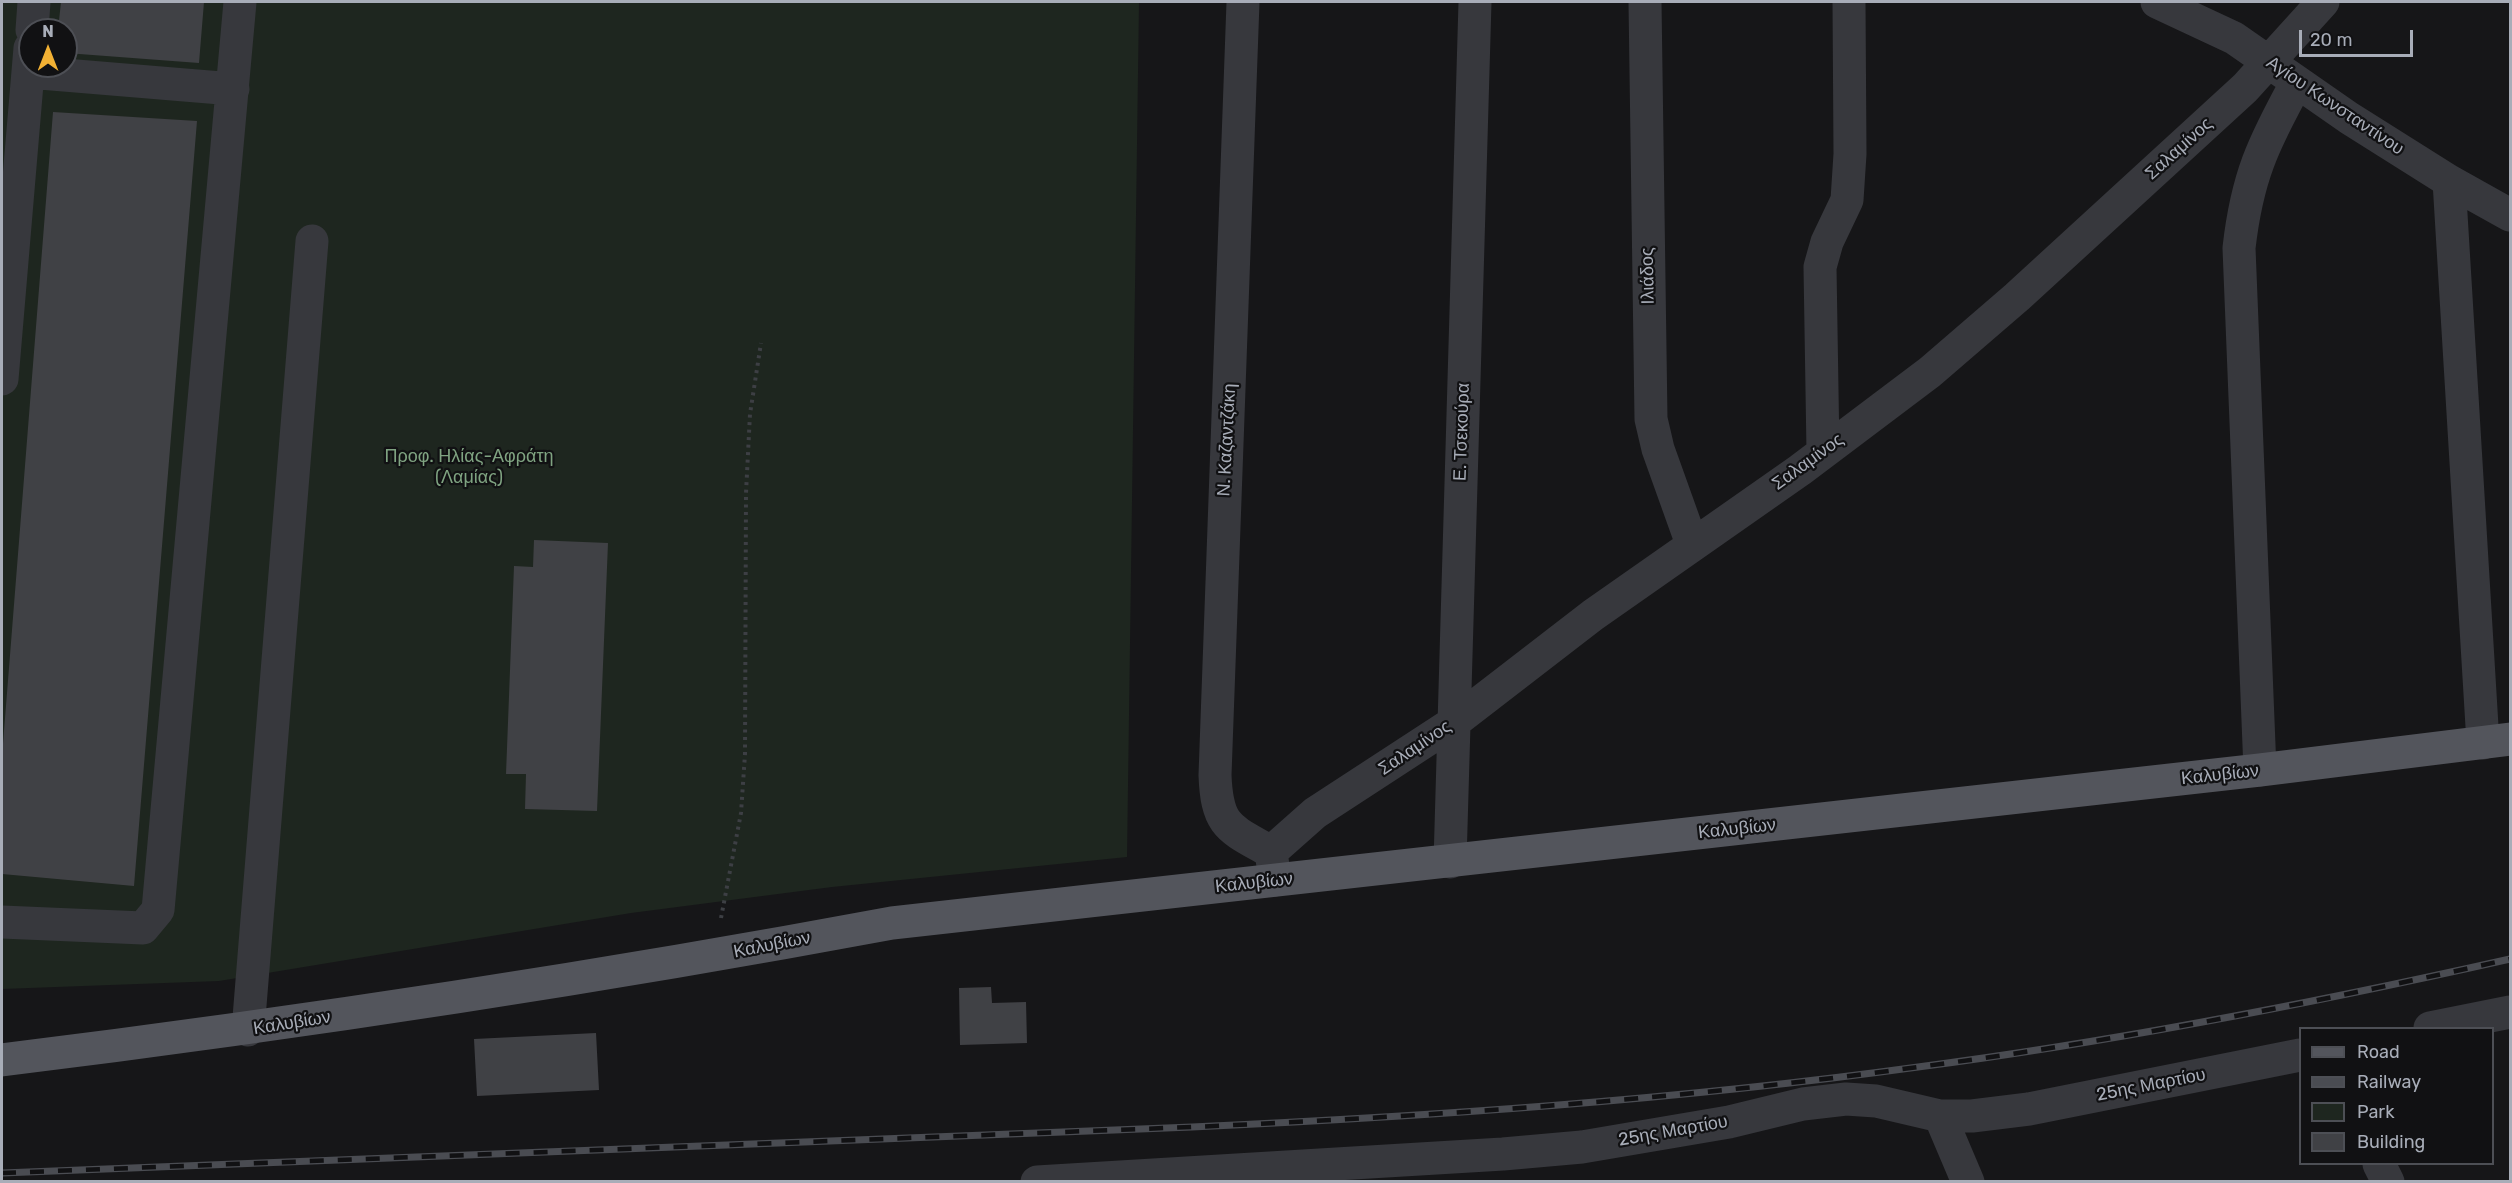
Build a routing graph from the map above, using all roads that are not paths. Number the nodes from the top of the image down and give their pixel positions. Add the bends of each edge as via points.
1 (34, 2) edge
2 (240, 2) edge
3 (1244, 2) edge
4 (1475, 2) edge
5 (1645, 2) edge
6 (1849, 2) edge
7 (2157, 2) edge
8 (2323, 2) edge
9 (33, 18) edge
10 (2270, 62) junction
11 (78, 67) edge
12 (27, 78) edge
13 (2297, 82) junction
14 (232, 89) junction
15 (2449, 181) junction
16 (2511, 215) edge
17 (312, 242) dead end
18 (2, 379) edge
19 (1823, 452) junction
20 (1692, 544) junction
21 (1453, 723) junction
22 (2497, 741) edge
23 (2260, 771) junction
24 (1450, 862) junction
25 (1273, 866) junction
26 (2, 922) edge
27 (2511, 1012) edge
28 (2440, 1027) edge
29 (248, 1030) junction
30 (2299, 1055) edge
31 (2, 1060) edge
32 (1940, 1116) junction
33 (2380, 1165) edge
34 (1037, 1182) edge
35 (1968, 1182) edge
36 (2388, 1182) edge

1 - 9 street
2 - 14 street
3 - 25 street, Ν. Καζαντζάκη via 1215,782 1224,820
4 - 21 street, Ε. Τσεκούρα
5 - 20 street, Ιλιάδος via 1651,419
6 - 19 street via 1847,200 1827,242 1821,267
7 - 10 street, Αγίου Κωνσταντίνου via 2234,38
8 - 10 street, Σαλαμίνος
10 - 13 street, Αγίου Κωνσταντίνου
10 - 19 street, Σαλαμίνος via 2017,297 1930,372
11 - 14 street
12 - 18 street
13 - 15 street, Αγίου Κωνσταντίνου
13 - 23 street via 2261,148 2239,248
14 - 26 street via 158,910 142,928
15 - 16 street, Αγίου Κωνσταντίνου
15 - 22 street
17 - 29 street
19 - 20 street, Σαλαμίνος
20 - 21 street, Σαλαμίνος
21 - 24 street, Ε. Τσεκούρα
21 - 25 street, Σαλαμίνος via 1315,813
22 - 23 main road, Καλυβίων
23 - 24 main road, Καλυβίων
24 - 25 main road, Καλυβίων
25 - 29 main road, Καλυβίων via 892,923 712,957
27 - 28 street
29 - 31 main road, Καλυβίων
30 - 32 street, 25ης Μαρτίου via 2029,1109
32 - 34 street, 25ης Μαρτίου via 1876,1101 1846,1100 1803,1104 1729,1122 1582,1147
32 - 35 street
33 - 36 street

